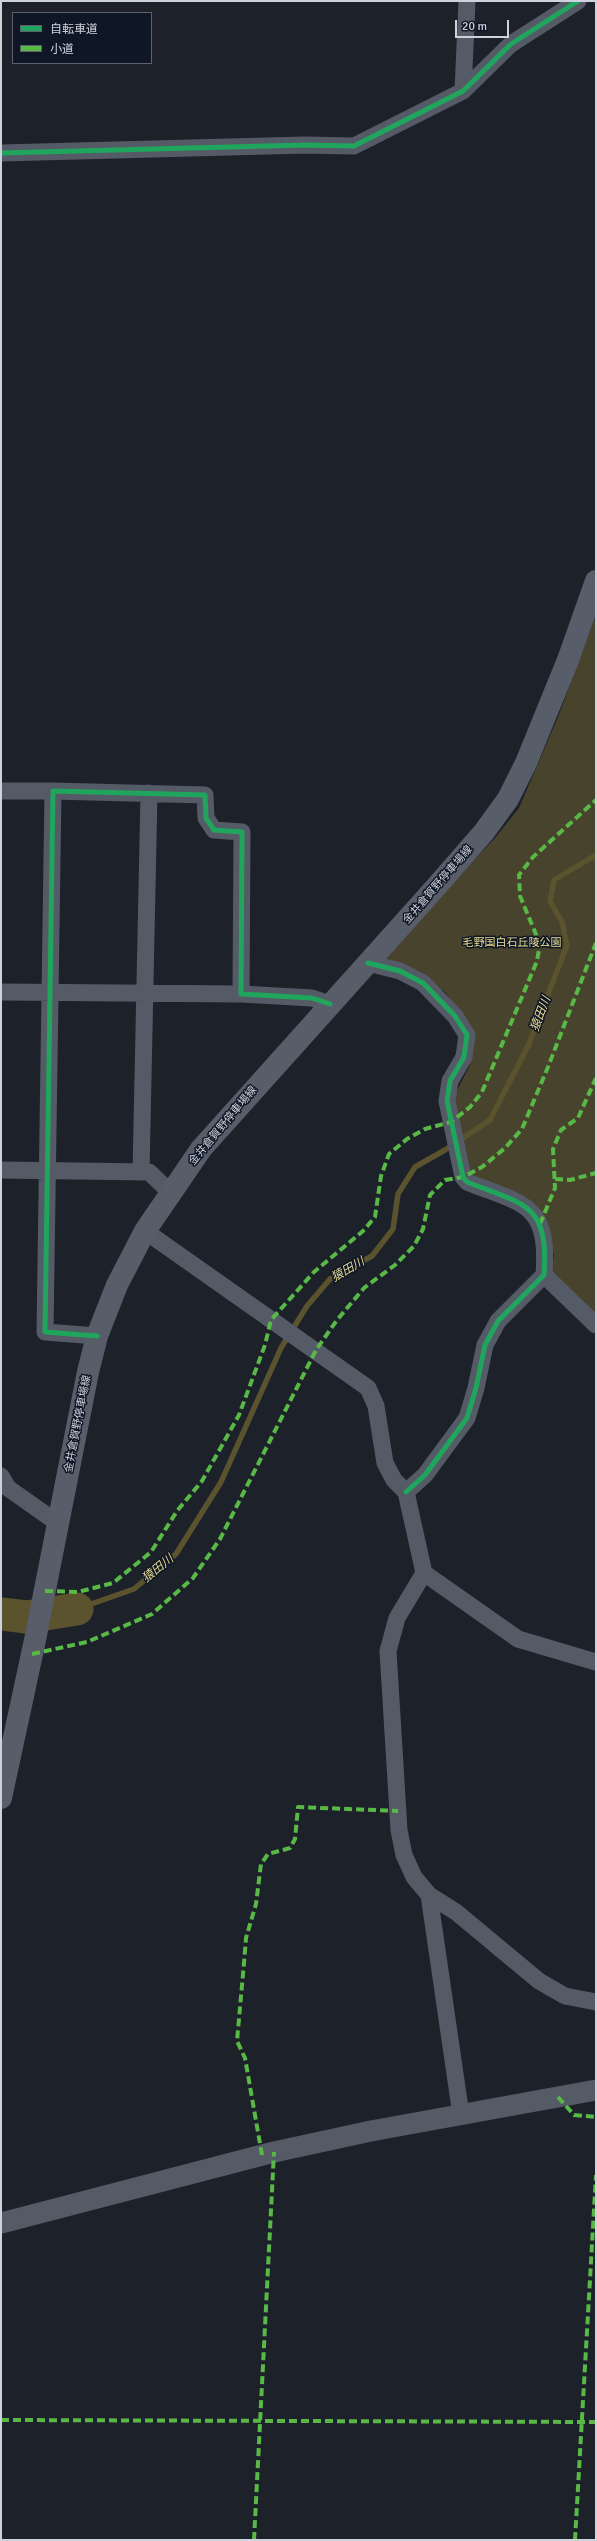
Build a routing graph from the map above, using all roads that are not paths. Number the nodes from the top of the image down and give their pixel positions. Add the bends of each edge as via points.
1 (466, 1) edge
2 (578, 1) edge
3 (463, 91) junction
4 (1, 153) edge
5 (596, 581) edge
6 (1, 791) edge
7 (53, 791) junction
8 (149, 793) junction
9 (368, 963) junction
10 (1, 992) edge
11 (50, 992) junction
12 (144, 993) junction
13 (241, 994) junction
14 (330, 1004) junction
15 (1, 1170) edge
16 (47, 1170) junction
17 (141, 1172) junction
18 (170, 1192) junction
19 (145, 1231) junction
20 (544, 1275) junction
21 (596, 1325) edge
22 (97, 1336) junction
23 (1, 1476) edge
24 (406, 1492) junction
25 (59, 1524) junction
26 (424, 1573) junction
27 (596, 1662) edge
28 (1, 1798) edge
29 (429, 1895) junction
30 (596, 2002) edge
31 (596, 2090) edge
32 (461, 2116) junction
33 (1, 2223) edge

1 - 3 street
2 - 3 street via 510,44
3 - 4 street via 354,146
5 - 9 main road, 金井倉賀野停車場線 via 568,660 526,763 508,799 484,832
6 - 7 street
7 - 8 street
7 - 11 street
8 - 12 street
8 - 13 street via 205,795 206,818 214,830 242,832
9 - 14 main road, 金井倉賀野停車場線
9 - 20 street via 400,971 423,983 455,1016 467,1035 464,1057 450,1081 447,1101 463,1177 467,1182 511,1198 532,1210 542,1227
10 - 11 street
11 - 12 street
11 - 16 street
12 - 13 street
12 - 17 street
13 - 14 street via 312,998
14 - 18 main road, 金井倉賀野停車場線 via 201,1149
15 - 16 street
16 - 17 street
16 - 22 street via 45,1332
17 - 18 street via 149,1172
18 - 19 main road, 金井倉賀野停車場線
19 - 22 main road, 金井倉賀野停車場線 via 117,1285
19 - 24 street via 368,1388 376,1406 385,1463 394,1480
20 - 21 street
20 - 24 street via 498,1320 485,1345 467,1418 425,1475
22 - 25 main road, 金井倉賀野停車場線 via 80,1409
23 - 25 street via 8,1488
24 - 26 street
25 - 28 main road, 金井倉賀野停車場線
26 - 27 street via 518,1639
26 - 29 street via 397,1618 388,1651 399,1830 404,1855 414,1877
29 - 30 street via 456,1912 539,1981 564,1996
29 - 32 street
31 - 32 street
32 - 33 street via 371,2131 274,2152

